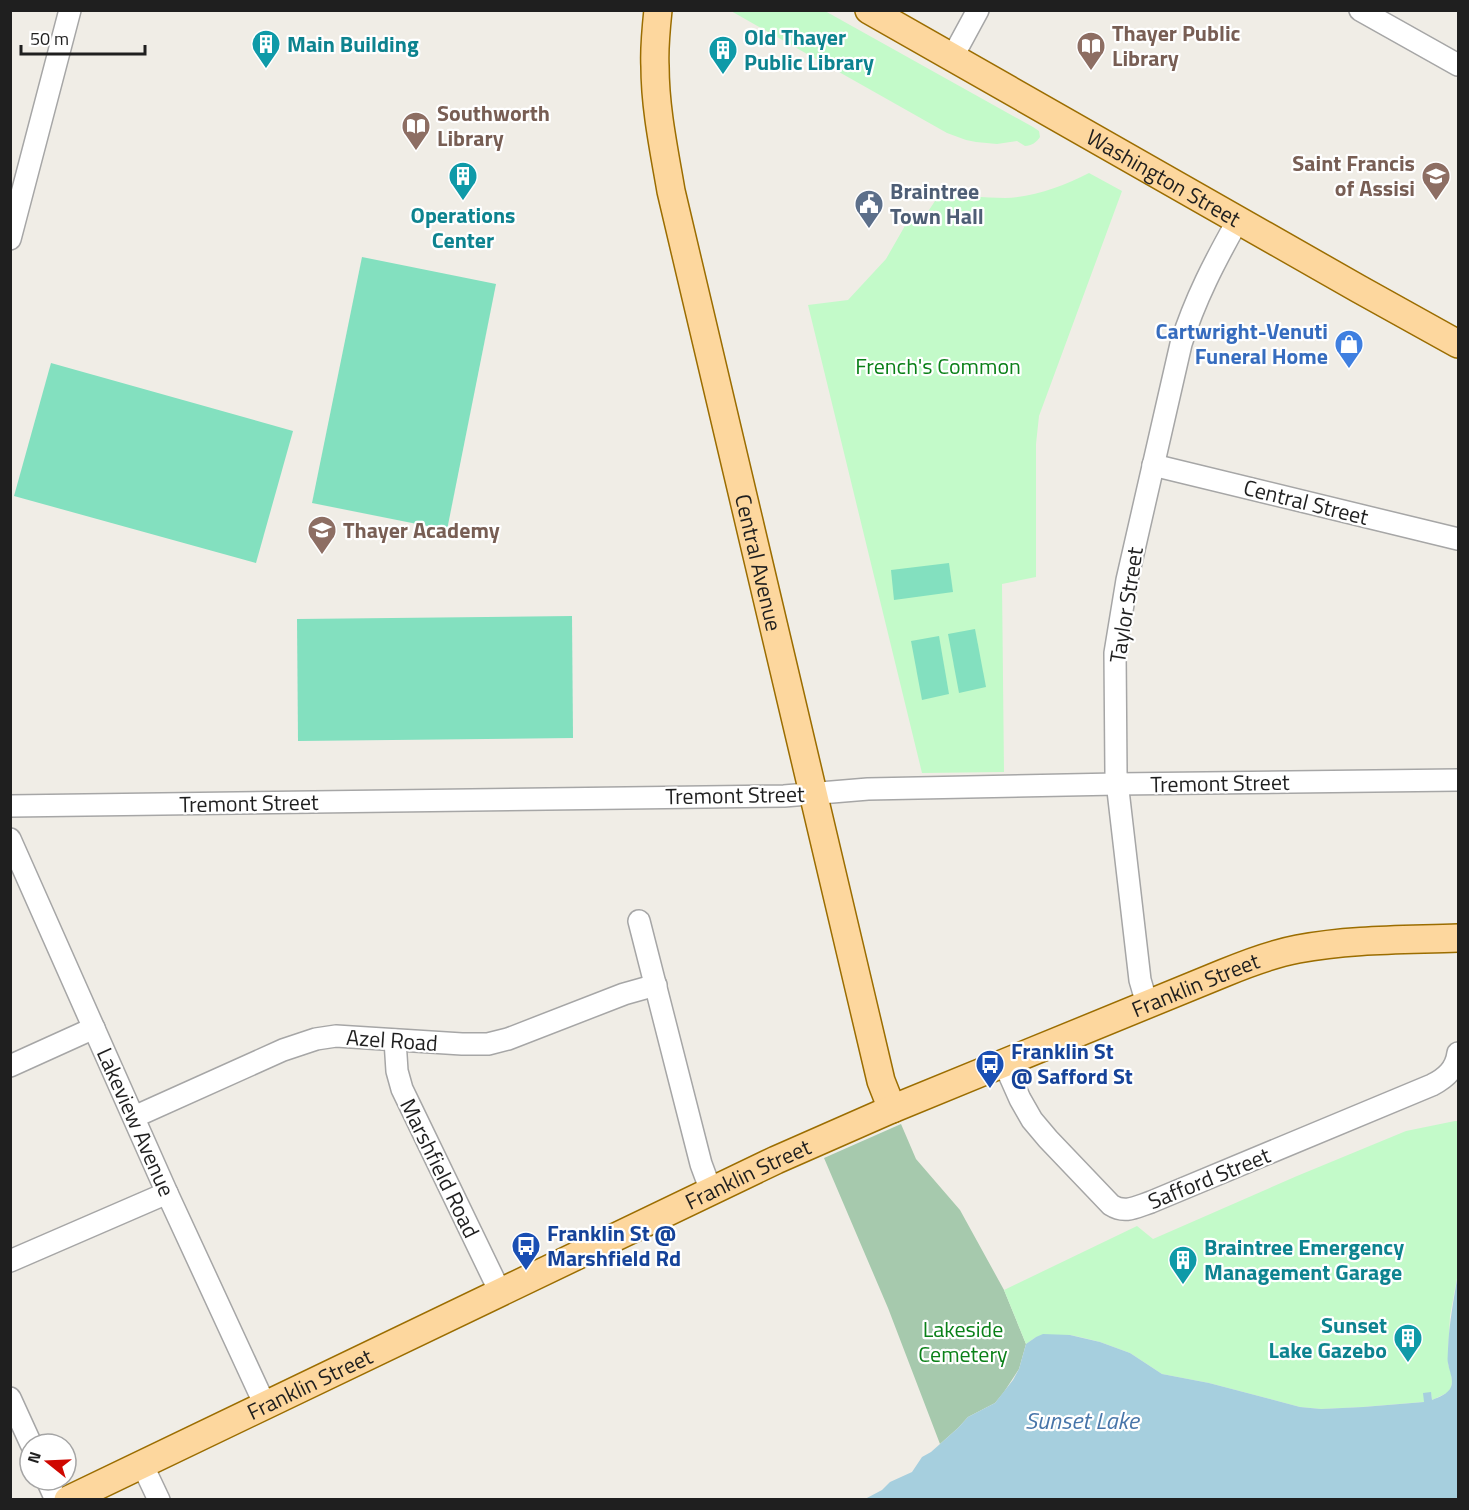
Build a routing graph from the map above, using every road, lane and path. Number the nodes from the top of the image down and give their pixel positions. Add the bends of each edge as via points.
1 (70, 10) edge
2 (658, 10) edge
3 (869, 10) edge
4 (978, 10) edge
5 (1360, 10) edge
6 (952, 58) junction
7 (1458, 65) edge
8 (1238, 220) junction
9 (10, 239) edge
10 (1458, 344) edge
11 (1153, 465) junction
12 (1458, 539) edge
13 (1458, 780) edge
14 (1118, 784) junction
15 (813, 794) junction
16 (10, 806) edge
17 (10, 839) edge
18 (639, 921) dead end
19 (1458, 938) edge
20 (656, 985) junction
21 (1147, 1004) junction
22 (94, 1028) junction
23 (395, 1040) junction
24 (1458, 1053) edge
25 (1004, 1063) junction
26 (10, 1066) edge
27 (892, 1109) junction
28 (134, 1117) junction
29 (711, 1191) junction
30 (167, 1192) junction
31 (10, 1261) edge
32 (500, 1292) junction
33 (10, 1398) edge
34 (265, 1405) junction
35 (26, 1432) edge
36 (142, 1464) junction
37 (68, 1500) edge
38 (159, 1500) edge

1 - 9 street
2 - 15 main road, Central Avenue via 656,83 671,191
3 - 6 main road, Washington Street
4 - 6 street
5 - 7 street
6 - 8 main road, Washington Street
8 - 10 main road, Washington Street
8 - 11 street, Taylor Street via 1191,315
11 - 12 street, Central Street
11 - 14 street, Taylor Street via 1116,646
13 - 14 street, Tremont Street
14 - 15 street, Tremont Street via 868,789
14 - 21 street, Taylor Street via 1140,980
15 - 16 street, Tremont Street
15 - 27 main road, Central Avenue via 878,1070
17 - 22 street, Lakeview Avenue
18 - 20 street
19 - 21 main road, Franklin Street via 1336,943 1295,950 1248,963
20 - 23 street, Azel Road via 497,1042
20 - 29 street
21 - 25 main road, Franklin Street
22 - 26 street
22 - 28 street, Lakeview Avenue
23 - 28 street, Azel Road via 336,1036 316,1039
23 - 32 street, Marshfield Road via 402,1089
24 - 25 street, Safford Street via 1455,1065 1439,1082 1128,1210 1111,1205 1048,1139 1032,1120
25 - 27 main road, Franklin Street
27 - 29 main road, Franklin Street
28 - 30 street, Lakeview Avenue
29 - 32 main road, Franklin Street
30 - 31 street
30 - 34 street, Lakeview Avenue
32 - 34 main road, Franklin Street
33 - 35 street
34 - 36 main road, Franklin Street
36 - 37 main road, Franklin Street
36 - 38 street

